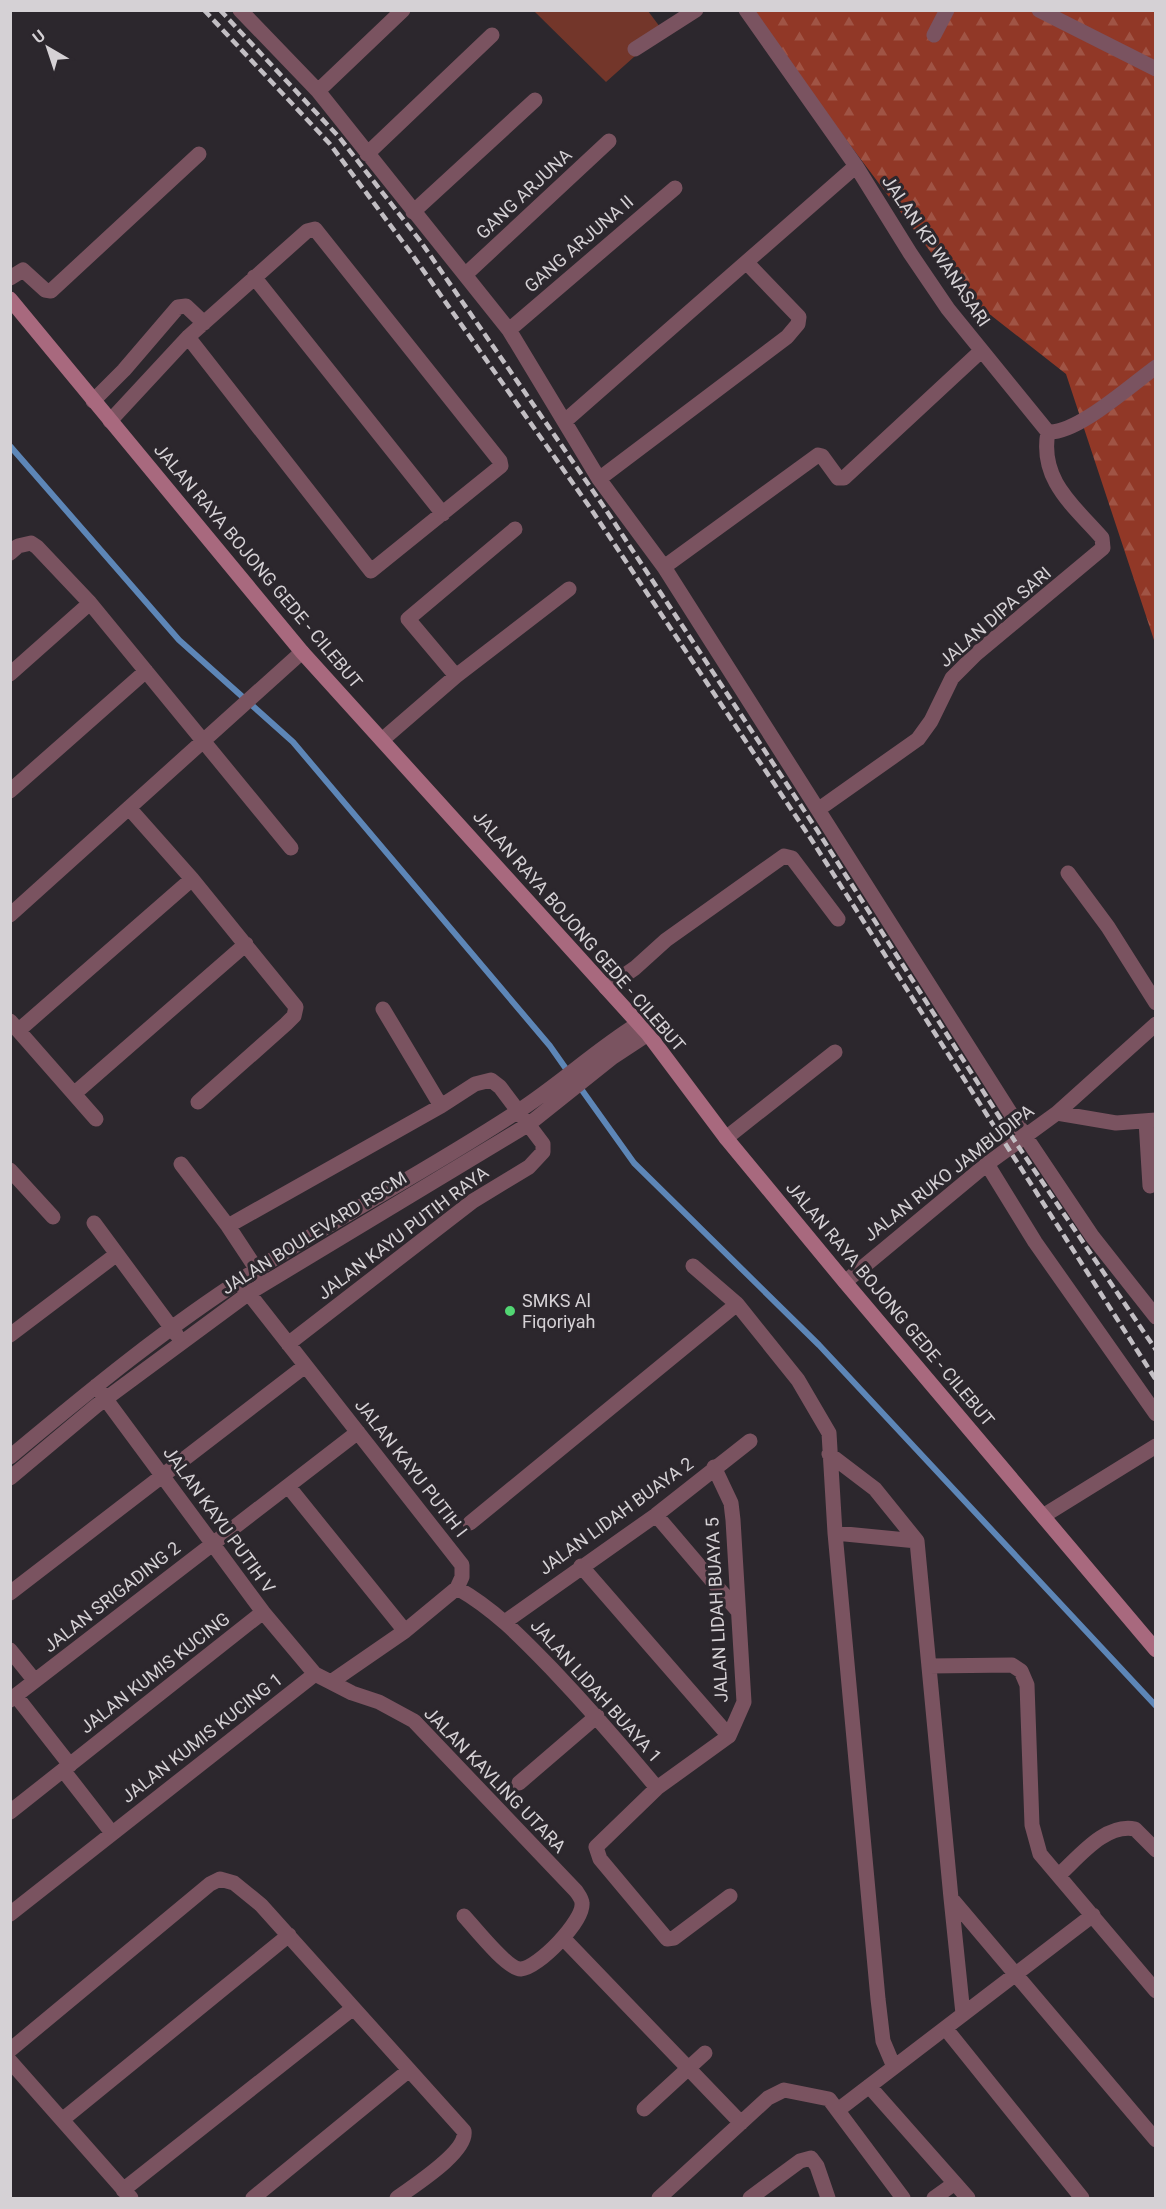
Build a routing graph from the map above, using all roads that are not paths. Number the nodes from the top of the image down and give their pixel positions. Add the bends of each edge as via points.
1 (240, 10) edge
2 (403, 10) edge
3 (696, 10) edge
4 (746, 10) edge
5 (947, 10) edge
6 (1040, 10) edge
7 (492, 35) dead end
8 (934, 35) dead end
9 (635, 49) dead end
10 (1155, 69) edge
11 (318, 91) junction
12 (535, 100) dead end
13 (609, 141) dead end
14 (199, 154) dead end
15 (368, 154) junction
16 (856, 166) junction
17 (675, 188) dead end
18 (413, 212) junction
19 (747, 263) junction
20 (465, 275) junction
21 (254, 277) junction
22 (10, 278) edge
23 (10, 299) edge
24 (204, 323) junction
25 (509, 330) junction
26 (188, 337) junction
27 (981, 351) junction
28 (1155, 367) edge
29 (93, 401) junction
30 (110, 421) junction
31 (565, 421) junction
32 (1048, 432) junction
33 (599, 479) junction
34 (442, 514) junction
35 (515, 529) dead end
36 (10, 553) edge
37 (664, 567) junction
38 (569, 589) dead end
39 (90, 603) junction
40 (302, 652) junction
41 (146, 671) junction
42 (10, 674) edge
43 (456, 676) junction
44 (382, 740) junction
45 (205, 741) junction
46 (10, 791) edge
47 (129, 808) junction
48 (819, 809) junction
49 (291, 848) dead end
50 (1068, 873) dead end
51 (192, 879) junction
52 (10, 915) edge
53 (838, 919) dead end
54 (246, 944) junction
55 (606, 988) junction
56 (1155, 1003) edge
57 (383, 1009) dead end
58 (1155, 1024) edge
59 (15, 1025) edge
60 (643, 1029) junction
61 (835, 1052) dead end
62 (558, 1092) junction
63 (75, 1093) junction
64 (198, 1102) dead end
65 (441, 1106) junction
66 (519, 1111) junction
67 (1057, 1113) junction
68 (96, 1119) dead end
69 (1151, 1120) edge
70 (529, 1124) junction
71 (1025, 1136) junction
72 (726, 1138) junction
73 (465, 1154) junction
74 (181, 1164) dead end
75 (987, 1164) junction
76 (10, 1170) edge
77 (1150, 1186) dead end
78 (53, 1217) dead end
79 (94, 1223) dead end
80 (228, 1226) junction
81 (117, 1254) junction
82 (693, 1266) dead end
83 (257, 1269) junction
84 (845, 1282) junction
85 (266, 1283) junction
86 (244, 1287) junction
87 (737, 1304) junction
88 (1155, 1317) edge
89 (171, 1328) junction
90 (10, 1335) edge
91 (182, 1343) junction
92 (288, 1344) junction
93 (305, 1366) junction
94 (96, 1386) junction
95 (106, 1399) junction
96 (1155, 1414) edge
97 (358, 1432) junction
98 (750, 1441) dead end
99 (1155, 1446) edge
100 (829, 1454) junction
101 (10, 1457) edge
102 (714, 1467) junction
103 (163, 1477) junction
104 (10, 1478) edge
105 (288, 1486) junction
106 (656, 1515) junction
107 (1043, 1516) junction
108 (470, 1523) dead end
109 (835, 1533) junction
110 (917, 1541) junction
111 (213, 1544) junction
112 (581, 1566) junction
113 (457, 1588) junction
114 (10, 1593) edge
115 (737, 1610) junction
116 (263, 1612) junction
117 (506, 1621) junction
118 (405, 1631) junction
119 (10, 1650) edge
120 (1155, 1650) edge
121 (929, 1666) junction
122 (315, 1674) junction
123 (35, 1681) junction
124 (331, 1682) junction
125 (13, 1698) edge
126 (597, 1716) junction
127 (729, 1736) junction
128 (67, 1768) junction
129 (519, 1783) dead end
130 (657, 1788) junction
131 (10, 1812) edge
132 (112, 1833) junction
133 (1155, 1850) edge
134 (1059, 1875) junction
135 (730, 1896) dead end
136 (951, 1898) junction
137 (10, 1914) edge
138 (1093, 1915) junction
139 (464, 1917) dead end
140 (289, 1935) junction
141 (563, 1938) junction
142 (1015, 1975) junction
143 (1155, 1991) edge
144 (352, 2008) junction
145 (963, 2014) junction
146 (946, 2029) junction
147 (10, 2050) edge
148 (705, 2053) dead end
149 (10, 2061) edge
150 (894, 2067) junction
151 (687, 2069) junction
152 (408, 2071) junction
153 (869, 2086) junction
154 (644, 2109) dead end
155 (838, 2110) junction
156 (62, 2120) junction
157 (741, 2123) junction
158 (1155, 2140) edge
159 (955, 2183) junction
160 (127, 2194) edge
161 (252, 2199) edge
162 (397, 2199) edge
163 (659, 2199) edge
164 (750, 2199) edge
165 (828, 2199) edge
166 (903, 2199) edge
167 (934, 2199) edge
168 (968, 2199) edge
169 (1082, 2199) edge

1 - 11 street
2 - 11 street
3 - 9 street
4 - 16 street, JALAN KP WANASARI
5 - 8 street
6 - 10 street
7 - 15 street
11 - 15 street
12 - 18 street
13 - 20 street, GANG ARJUNA
14 - 22 street via 51,291 23,270
15 - 18 street
16 - 19 street
16 - 27 street, JALAN KP WANASARI via 910,253
17 - 25 street, GANG ARJUNA II
18 - 20 street
19 - 31 street
19 - 33 street via 792,306 799,317 798,324 771,349
20 - 25 street
21 - 24 street
21 - 34 street
21 - 34 street via 307,231 320,231 500,461 499,470
23 - 29 main road, JALAN RAYA BOJONG GEDE - CILEBUT
24 - 26 street
24 - 29 street via 186,306 178,307
25 - 31 street
26 - 30 street
26 - 34 street via 371,571
27 - 32 street, JALAN KP WANASARI
27 - 37 street via 843,478 838,478 818,455
28 - 32 street via 1073,426
29 - 30 main road, JALAN RAYA BOJONG GEDE - CILEBUT
30 - 40 main road, JALAN RAYA BOJONG GEDE - CILEBUT
31 - 33 street
32 - 48 street, JALAN DIPA SARI via 1050,475 1102,538 1103,548 952,678 918,739
33 - 37 street
35 - 43 street via 408,620
36 - 39 street via 31,543
37 - 48 street
38 - 43 street
39 - 41 street
39 - 42 street
40 - 44 main road, JALAN RAYA BOJONG GEDE - CILEBUT
40 - 45 street
41 - 45 street
41 - 46 street
43 - 44 street
44 - 55 main road, JALAN RAYA BOJONG GEDE - CILEBUT
45 - 47 street
45 - 49 street
47 - 51 street
47 - 52 street
48 - 71 street
50 - 56 street via 1108,927
51 - 54 street
51 - 59 street
53 - 55 street via 792,858 784,856
54 - 63 street
54 - 64 street via 286,992 296,1007 294,1016
55 - 60 main road, JALAN RAYA BOJONG GEDE - CILEBUT
57 - 65 street
58 - 67 street
59 - 63 street
60 - 62 street, JALAN BOULEVARD RSCM via 609,1050
60 - 72 main road, JALAN RAYA BOJONG GEDE - CILEBUT
61 - 72 street
62 - 66 street, JALAN BOULEVARD RSCM
62 - 70 street, JALAN BOULEVARD RSCM
63 - 68 street
65 - 66 street via 475,1084 491,1080
65 - 80 street
66 - 70 street
66 - 73 street, JALAN BOULEVARD RSCM
67 - 69 street, JALAN RUKO JAMBUDIPA via 1116,1123
67 - 71 street, JALAN RUKO JAMBUDIPA
69 - 77 street
70 - 73 street, JALAN BOULEVARD RSCM
70 - 92 street, JALAN KAYU PUTIH RAYA via 543,1144 543,1152 529,1167 473,1201
71 - 75 street, JALAN RUKO JAMBUDIPA
71 - 88 street via 1092,1236
72 - 84 main road, JALAN RAYA BOJONG GEDE - CILEBUT
73 - 83 street, JALAN BOULEVARD RSCM
73 - 85 street, JALAN BOULEVARD RSCM
74 - 80 street
75 - 84 street, JALAN RUKO JAMBUDIPA
75 - 96 street via 1035,1242
76 - 78 street
79 - 81 street
80 - 83 street
81 - 89 street
81 - 90 street
82 - 87 street
83 - 85 street
83 - 86 street, JALAN BOULEVARD RSCM
84 - 107 main road, JALAN RAYA BOJONG GEDE - CILEBUT
85 - 86 street, JALAN BOULEVARD RSCM
86 - 89 street, JALAN BOULEVARD RSCM
86 - 91 street, JALAN BOULEVARD RSCM
86 - 92 street, JALAN KAYU PUTIH I
87 - 100 street via 798,1380 830,1433
87 - 108 street
89 - 91 street
89 - 94 street, JALAN BOULEVARD RSCM
91 - 95 street, JALAN BOULEVARD RSCM
92 - 93 street, JALAN KAYU PUTIH I
93 - 97 street, JALAN KAYU PUTIH I
93 - 103 street
94 - 95 street, JALAN KAYU PUTIH V
94 - 101 street, JALAN BOULEVARD RSCM
95 - 103 street, JALAN KAYU PUTIH V
95 - 104 street, JALAN BOULEVARD RSCM
97 - 105 street, JALAN SRIGADING 2
97 - 113 street, JALAN KAYU PUTIH I via 462,1565
98 - 102 street, JALAN LIDAH BUAYA 2
99 - 107 street
100 - 109 street
100 - 110 street via 876,1489
102 - 106 street, JALAN LIDAH BUAYA 2
102 - 115 street, JALAN LIDAH BUAYA 5 via 731,1503
103 - 111 street, JALAN KAYU PUTIH V
103 - 114 street
105 - 111 street, JALAN SRIGADING 2
105 - 118 street
106 - 112 street, JALAN LIDAH BUAYA 2
106 - 115 street
107 - 120 main road, JALAN RAYA BOJONG GEDE - CILEBUT
109 - 110 street
109 - 150 street via 883,2042
110 - 121 street
111 - 116 street, JALAN KAYU PUTIH V
111 - 123 street, JALAN SRIGADING 2
112 - 117 street, JALAN LIDAH BUAYA 2
112 - 127 street
113 - 117 street, JALAN LIDAH BUAYA 1
113 - 118 street
115 - 127 street, JALAN LIDAH BUAYA 5 via 744,1702
116 - 122 street, JALAN KAYU PUTIH V
116 - 128 street, JALAN KUMIS KUCING
117 - 126 street, JALAN LIDAH BUAYA 1
118 - 124 street
119 - 123 street
121 - 134 street via 1012,1665 1021,1671 1027,1685 1032,1825 1040,1854
121 - 136 street
122 - 124 street, JALAN KAVLING UTARA
122 - 132 street, JALAN KUMIS KUCING 1
123 - 125 street, JALAN SRIGADING 2
124 - 141 street, JALAN KAVLING UTARA via 414,1721 576,1891 583,1903 580,1914
125 - 128 street
126 - 129 street
126 - 130 street, JALAN LIDAH BUAYA 1
127 - 130 street
128 - 131 street, JALAN KUMIS KUCING
128 - 132 street
130 - 135 street via 596,1847 600,1859 668,1939
132 - 137 street, JALAN KUMIS KUCING 1
133 - 134 street via 1135,1829 1120,1828 1108,1833
134 - 138 street
136 - 142 street
136 - 145 street
138 - 142 street
138 - 143 street
139 - 141 street via 502,1958 522,1970
140 - 144 street
140 - 147 street via 234,1882 215,1881
140 - 156 street
141 - 151 street
142 - 145 street
142 - 158 street
144 - 152 street
144 - 160 street
145 - 146 street
146 - 150 street
146 - 169 street
148 - 151 street
149 - 156 street
150 - 153 street
151 - 154 street
151 - 157 street
152 - 161 street
152 - 162 street via 464,2131 465,2137 459,2150
153 - 155 street
153 - 159 street
155 - 157 street via 829,2099 819,2095 784,2090 775,2092
155 - 166 street
156 - 160 street
157 - 163 street
159 - 167 street
159 - 168 street
164 - 165 street via 800,2161 811,2158

